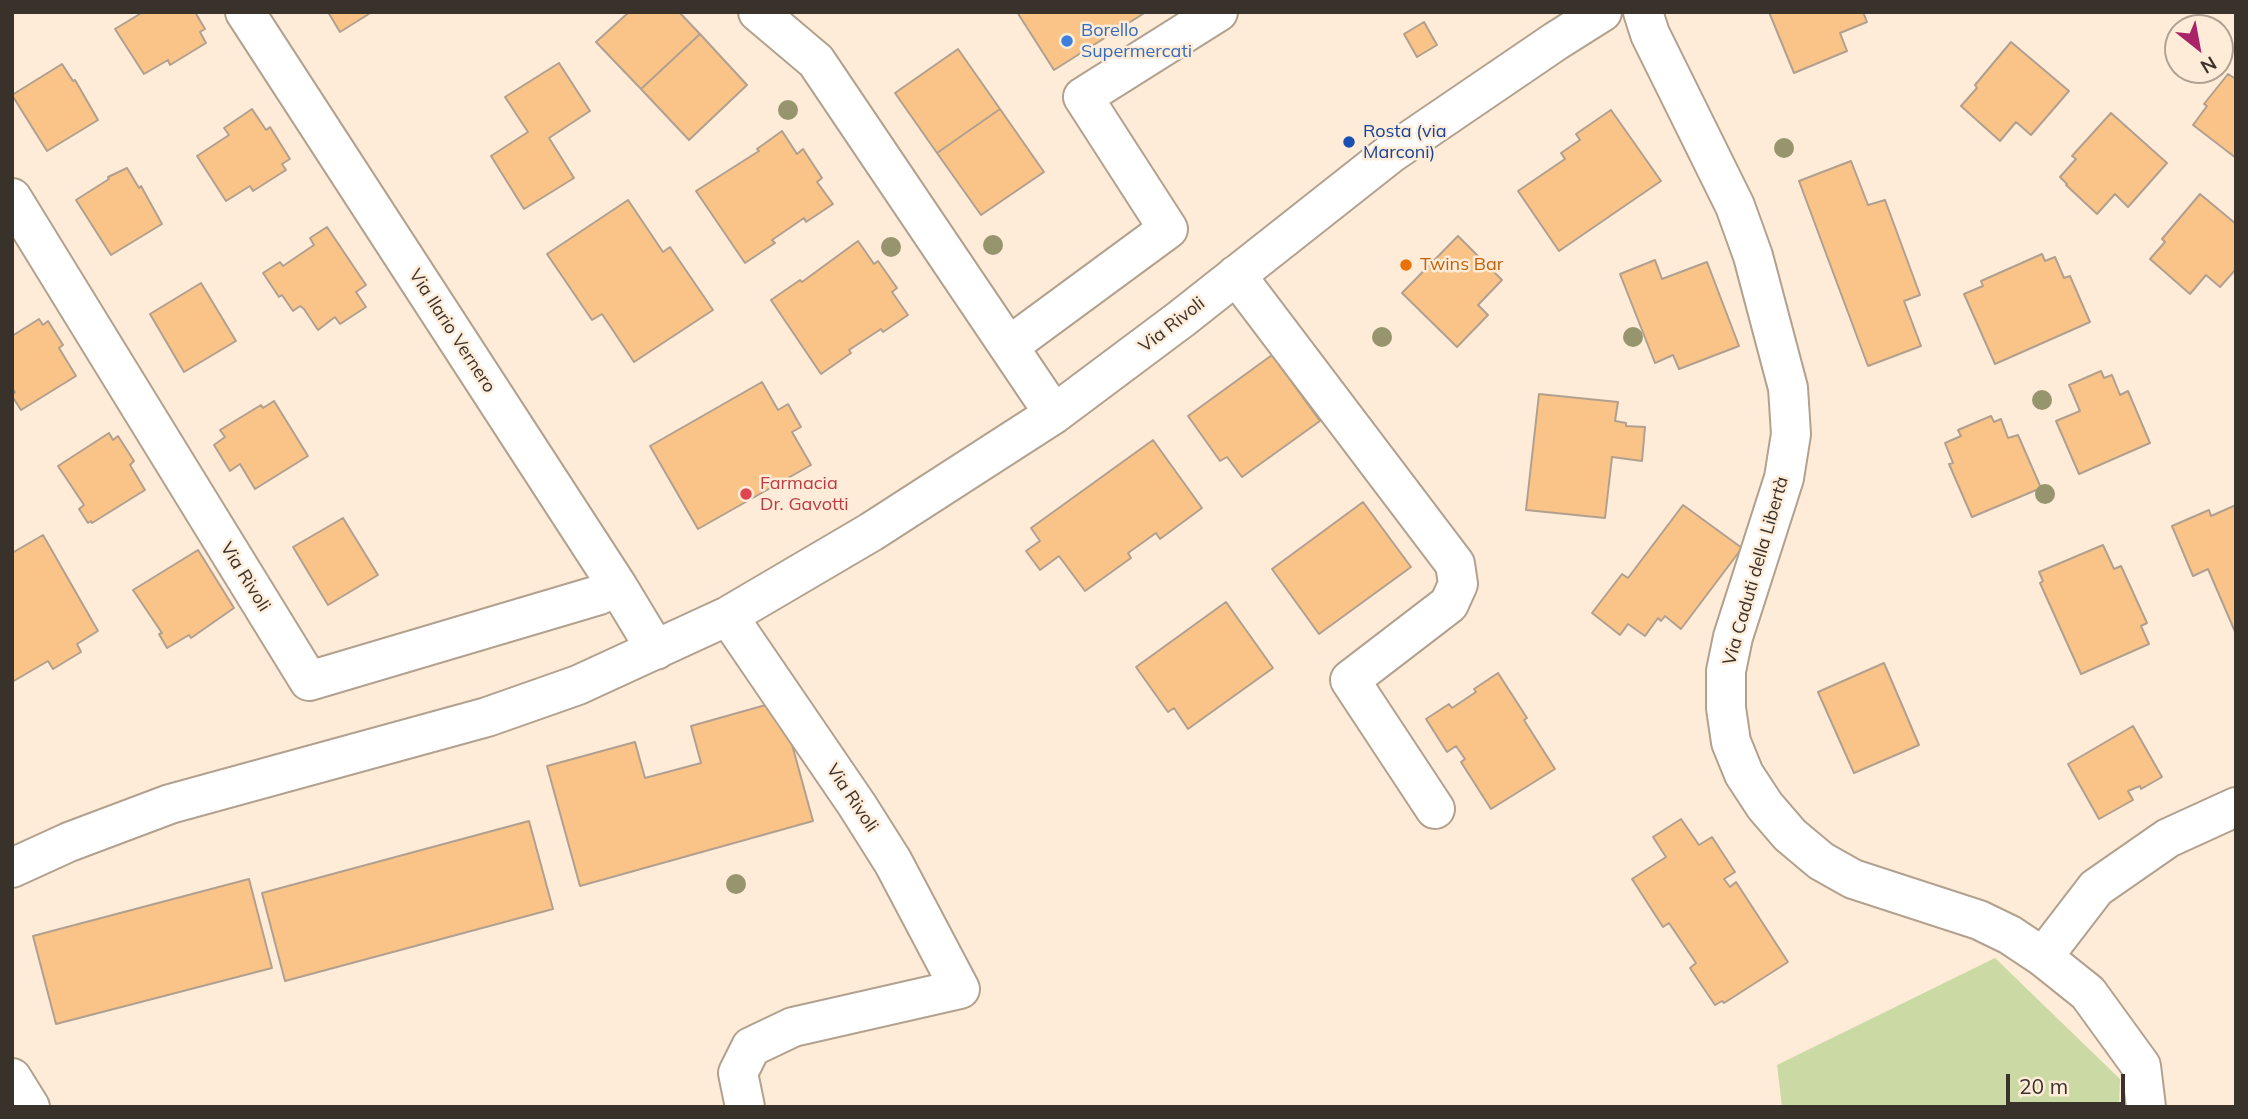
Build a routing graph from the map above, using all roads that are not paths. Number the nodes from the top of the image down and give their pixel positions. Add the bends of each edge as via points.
1 (245, 12) edge
2 (758, 12) edge
3 (1218, 12) edge
4 (1602, 12) edge
5 (1643, 12) edge
6 (12, 198) edge
7 (1236, 275) junction
8 (1009, 346) junction
9 (1054, 414) junction
10 (618, 587) junction
11 (728, 616) junction
12 (656, 650) junction
13 (2236, 807) edge
14 (1435, 809) dead end
15 (12, 868) edge
16 (2043, 957) junction
17 (12, 1078) edge
18 (30, 1107) edge
19 (745, 1107) edge
20 (2146, 1107) edge

1 - 10 street, Via Ilario Vernero
2 - 8 street via 816,61
3 - 8 street via 1083,97 1168,229
4 - 7 street, Via Rivoli via 1390,154
5 - 16 street, Via Caduti della Libertà via 1735,206 1788,388 1791,434 1784,478 1732,637 1726,671 1731,742 1744,774 1765,807 1821,861 1853,879 1979,920
6 - 10 street, Via Rivoli via 309,681
7 - 9 street, Via Rivoli
7 - 14 street via 1455,564 1458,584 1449,604 1350,680
8 - 9 street
9 - 11 street, Via Rivoli via 871,532
10 - 12 street, Via Ilario Vernero
11 - 12 street, Via Rivoli
11 - 19 street, Via Rivoli via 893,862 960,989 793,1027 751,1047 738,1073
12 - 15 street, Via Rivoli via 578,685 487,717 170,804
13 - 16 street via 2168,838 2096,888
16 - 20 street, Via Caduti della Libertà via 2088,993 2141,1066
17 - 18 street

